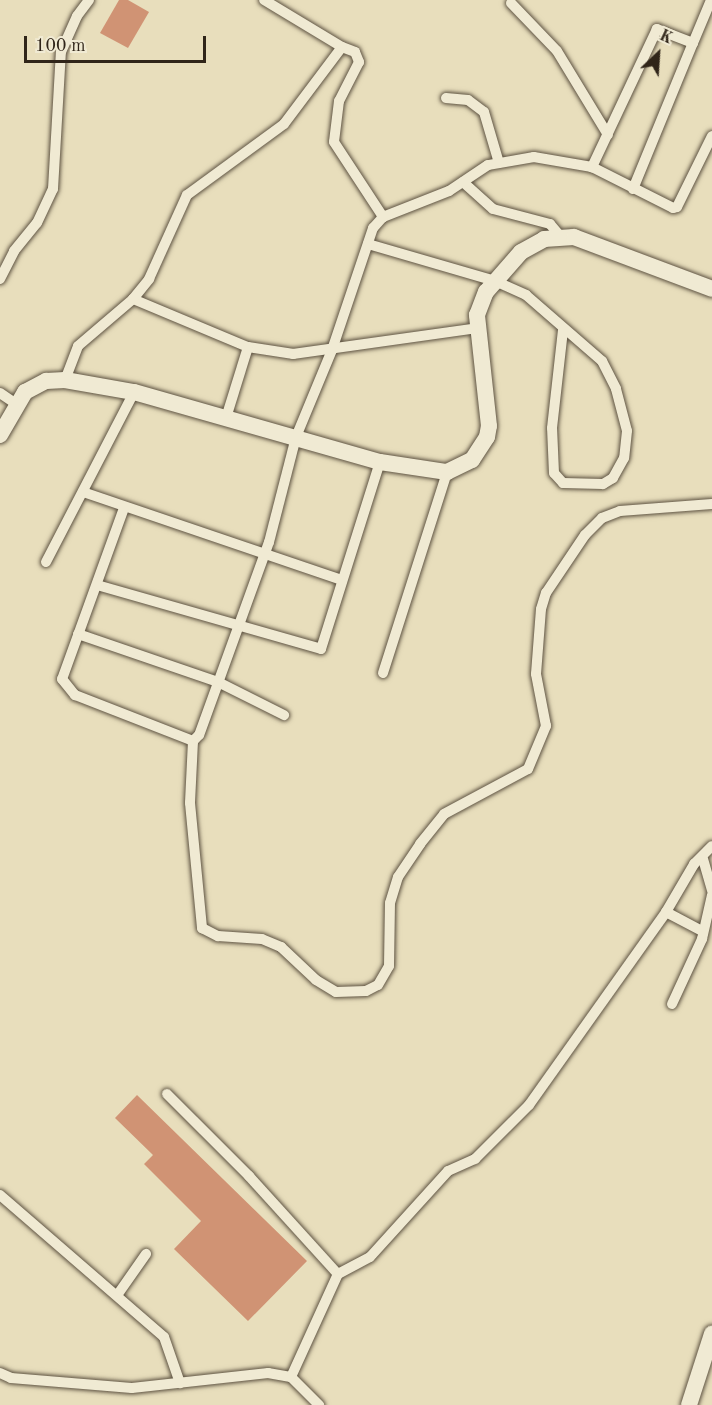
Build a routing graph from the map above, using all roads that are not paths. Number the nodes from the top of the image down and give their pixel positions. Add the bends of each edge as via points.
1 (89, 0) edge
2 (264, 0) edge
3 (711, 0) edge
4 (511, 3) dead end
5 (693, 43) junction
6 (342, 47) junction
7 (446, 98) dead end
8 (608, 135) junction
9 (712, 135) edge
10 (499, 163) junction
11 (592, 167) junction
12 (464, 182) junction
13 (633, 189) junction
14 (383, 217) junction
15 (561, 237) junction
16 (368, 244) junction
17 (0, 279) edge
18 (495, 281) junction
19 (712, 289) edge
20 (133, 299) junction
21 (477, 328) junction
22 (563, 330) junction
23 (248, 347) junction
24 (332, 350) junction
25 (65, 380) junction
26 (134, 392) junction
27 (0, 393) edge
28 (15, 403) junction
29 (226, 418) junction
30 (0, 435) edge
31 (296, 437) junction
32 (380, 462) junction
33 (447, 472) junction
34 (83, 492) junction
35 (712, 504) edge
36 (124, 508) junction
37 (265, 554) junction
38 (46, 562) dead end
39 (341, 580) junction
40 (97, 585) junction
41 (237, 628) junction
42 (78, 634) junction
43 (383, 673) dead end
44 (218, 682) junction
45 (284, 715) dead end
46 (193, 741) junction
47 (712, 846) edge
48 (703, 860) junction
49 (712, 893) edge
50 (666, 912) junction
51 (702, 931) junction
52 (672, 1004) dead end
53 (167, 1094) dead end
54 (0, 1195) edge
55 (146, 1254) dead end
56 (338, 1274) junction
57 (118, 1294) junction
58 (712, 1334) edge
59 (0, 1373) edge
60 (291, 1377) junction
61 (180, 1383) junction
62 (319, 1405) edge
63 (689, 1405) edge

1 - 17 street via 72,25 62,52 53,189 37,223 14,251
2 - 6 street
3 - 5 street
4 - 8 street via 557,51
5 - 8 street via 657,29
5 - 13 street
6 - 14 street via 355,52 359,62 339,102 334,142
6 - 20 street via 284,124 187,195 149,279
7 - 10 street via 468,99 484,112
8 - 11 street
9 - 13 street via 677,207 666,208
10 - 11 street via 534,157
10 - 12 street via 488,165
11 - 13 street
12 - 14 street
12 - 15 street via 494,209 549,224
14 - 16 street via 373,228
15 - 18 street via 531,245
15 - 19 street via 592,243
16 - 18 street
16 - 24 street
18 - 21 street via 480,303
18 - 22 street via 526,295
20 - 23 street
20 - 25 street via 78,346
21 - 24 street
21 - 33 street via 487,437 472,460
22 - 22 street via 603,361 625,417 624,458 613,478 603,484 564,483 554,473 552,428
23 - 24 street via 293,354
23 - 29 street
24 - 31 street
25 - 26 street
25 - 28 street via 37,384
26 - 29 street
26 - 34 street
27 - 28 street
28 - 30 street
29 - 31 street
31 - 32 street
31 - 37 street
32 - 33 street
32 - 39 street
33 - 43 street
34 - 36 street
34 - 38 street
35 - 46 street via 620,511 603,518 585,536 546,593 541,609 536,674 546,726 528,769 444,814 420,844 398,877 390,903 386,976 366,991 336,992 316,981 280,947 262,939 218,936 202,928 190,803
36 - 37 street
36 - 40 street
37 - 39 street
37 - 41 street
39 - 41 street via 321,649
40 - 41 street
40 - 42 street
41 - 44 street
42 - 44 street
42 - 46 street via 62,673 68,691
44 - 45 street
44 - 46 street via 199,735
47 - 48 street
48 - 49 street
48 - 50 street via 694,864
49 - 51 street
50 - 51 street
50 - 56 street via 529,1105 475,1159 448,1171 370,1257
51 - 52 street via 702,939
53 - 56 street
54 - 57 street
55 - 57 street
56 - 60 street
57 - 61 street via 164,1337
58 - 63 street
59 - 61 street via 11,1378 122,1387
60 - 61 street via 268,1373
60 - 62 street

